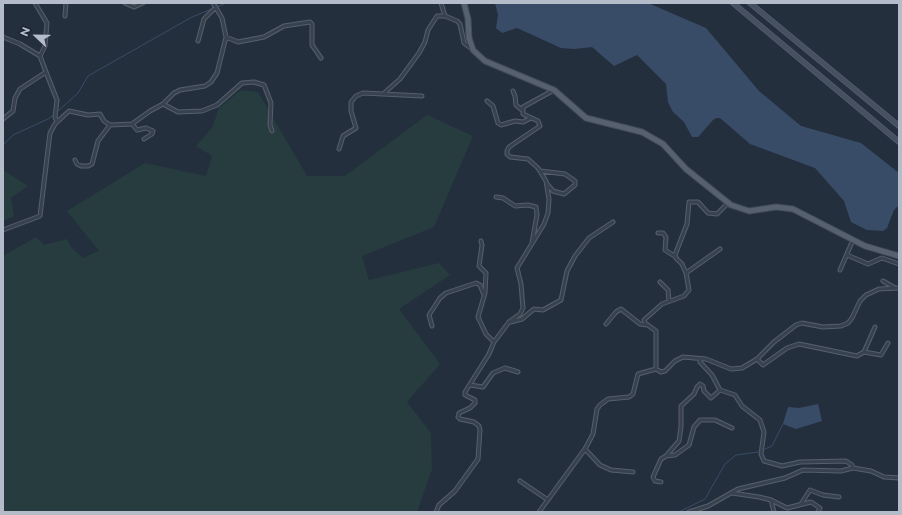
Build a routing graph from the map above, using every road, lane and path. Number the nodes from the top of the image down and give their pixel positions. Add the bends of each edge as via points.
1 (35, 3) edge
2 (66, 3) edge
3 (125, 3) edge
4 (143, 3) edge
5 (213, 3) edge
6 (441, 3) edge
7 (464, 3) edge
8 (733, 3) edge
9 (750, 3) edge
10 (216, 7) junction
11 (65, 16) dead end
12 (445, 16) junction
13 (3, 37) edge
14 (226, 37) junction
15 (198, 41) dead end
16 (473, 50) junction
17 (40, 56) junction
18 (321, 58) dead end
19 (46, 72) junction
20 (554, 90) junction
21 (513, 91) dead end
22 (383, 94) junction
23 (422, 96) dead end
24 (487, 101) dead end
25 (163, 104) junction
26 (522, 110) junction
27 (531, 118) junction
28 (3, 119) edge
29 (57, 122) junction
30 (132, 124) junction
31 (110, 125) junction
32 (899, 126) edge
33 (272, 131) dead end
34 (144, 139) dead end
35 (899, 142) edge
36 (339, 149) dead end
37 (75, 160) dead end
38 (540, 171) junction
39 (546, 183) junction
40 (496, 197) dead end
41 (728, 203) junction
42 (613, 222) dead end
43 (3, 230) edge
44 (658, 233) dead end
45 (853, 240) junction
46 (481, 241) dead end
47 (531, 245) junction
48 (720, 249) dead end
49 (847, 255) junction
50 (899, 256) edge
51 (676, 257) junction
52 (899, 264) edge
53 (840, 270) dead end
54 (686, 274) junction
55 (884, 281) dead end
56 (660, 282) dead end
57 (897, 288) edge
58 (485, 299) junction
59 (669, 301) junction
60 (509, 322) junction
61 (606, 324) dead end
62 (647, 325) junction
63 (432, 326) dead end
64 (875, 326) dead end
65 (494, 342) junction
66 (888, 343) dead end
67 (864, 352) junction
68 (700, 359) junction
69 (756, 359) junction
70 (656, 369) junction
71 (518, 372) dead end
72 (470, 385) junction
73 (720, 390) junction
74 (732, 428) dead end
75 (584, 449) junction
76 (666, 456) junction
77 (853, 468) junction
78 (633, 472) dead end
79 (899, 478) edge
80 (520, 482) dead end
81 (661, 482) dead end
82 (732, 493) junction
83 (839, 498) dead end
84 (548, 500) junction
85 (771, 500) junction
86 (801, 504) junction
87 (436, 512) edge
88 (539, 512) edge
89 (689, 512) edge
90 (774, 512) edge
91 (818, 512) edge

1 - 17 street via 47,23 45,46
2 - 11 street
3 - 4 street via 134,7
5 - 10 street
6 - 12 street
7 - 16 main road
8 - 35 street
9 - 32 street
10 - 14 street via 224,22
10 - 15 street via 204,19
12 - 16 street via 460,24 464,42
12 - 22 street via 437,16 434,19 419,53 400,78
13 - 17 street
14 - 18 street via 238,42 264,37 284,26 310,22 312,45
14 - 25 street via 217,73 211,82 205,86 180,90
16 - 20 main road via 490,64
17 - 19 street
19 - 28 street via 20,89 15,98 13,111
19 - 29 street via 57,100
20 - 26 street via 525,104
20 - 41 main road via 586,118 642,132 663,144 686,169
21 - 26 street via 516,105
22 - 23 street
22 - 36 street via 363,93 351,102 356,128 343,136
24 - 27 street via 493,106 501,125
25 - 30 street
25 - 33 street via 178,112 202,111 217,105 242,83 254,82 264,86 266,90 270,103
26 - 27 street via 523,114
27 - 38 street via 538,121 540,126 509,147 507,154 510,157 528,159
29 - 31 street via 72,111 88,115 100,114
29 - 43 street via 50,133 40,216
30 - 31 street
30 - 34 street via 138,130 146,128 153,131
31 - 37 street via 98,141 92,164 81,166
38 - 39 street
38 - 39 street via 565,174 576,181 564,194 554,191
39 - 47 street via 548,213
40 - 47 street via 503,198 515,206 536,207 537,215
41 - 45 main road via 749,211 776,207 793,208
41 - 51 street via 717,214 708,213 698,202 690,202 688,224
42 - 60 street via 589,238 575,256 567,271 561,300 543,310 534,309 522,319
44 - 51 street via 662,233 666,238 665,250
45 - 49 street
45 - 50 main road via 874,250
46 - 58 street via 479,266 486,273
47 - 60 street via 517,268 523,308 520,314
48 - 54 street
49 - 52 street via 868,264 882,258
49 - 53 street
51 - 54 street
54 - 59 street via 689,290 687,294
55 - 57 street
56 - 59 street via 668,290
57 - 69 street via 879,290 863,298 852,318 841,326 823,327 802,323 796,325
58 - 63 street via 480,285 476,283 446,292 429,315
58 - 65 street via 478,318 486,334
59 - 62 street via 646,317
60 - 65 street
61 - 62 street via 621,309 640,324
62 - 70 street via 656,331
64 - 67 street
65 - 72 street
66 - 67 street via 881,355
67 - 69 street via 851,356 794,344 766,363 763,364
68 - 69 street via 730,369 742,368
68 - 70 street via 683,357 675,361 669,369 661,372
68 - 73 street
70 - 75 street via 638,374 635,390 629,397 608,400 600,405 593,434
71 - 72 street via 505,368 493,373 483,387
72 - 87 street via 465,395 475,400 475,403 458,417 479,426 478,459 455,491 438,505
73 - 76 street via 711,398 703,386 700,384 697,387 682,406 679,441
73 - 77 street via 735,395 742,406 760,420 764,432 760,454 764,461 782,466 800,462 846,461
74 - 76 street via 715,420 700,420 694,427 689,445 675,455
75 - 78 street via 600,465 611,470
75 - 84 street
76 - 81 street via 661,459 653,478
77 - 79 street via 870,471 884,478
77 - 82 street via 841,471 803,470 785,478 738,489
80 - 84 street
82 - 85 street
82 - 89 street via 708,506
83 - 86 street via 823,496 810,490
84 - 88 street
85 - 86 street via 787,508
85 - 90 street
86 - 91 street via 811,502 820,508

